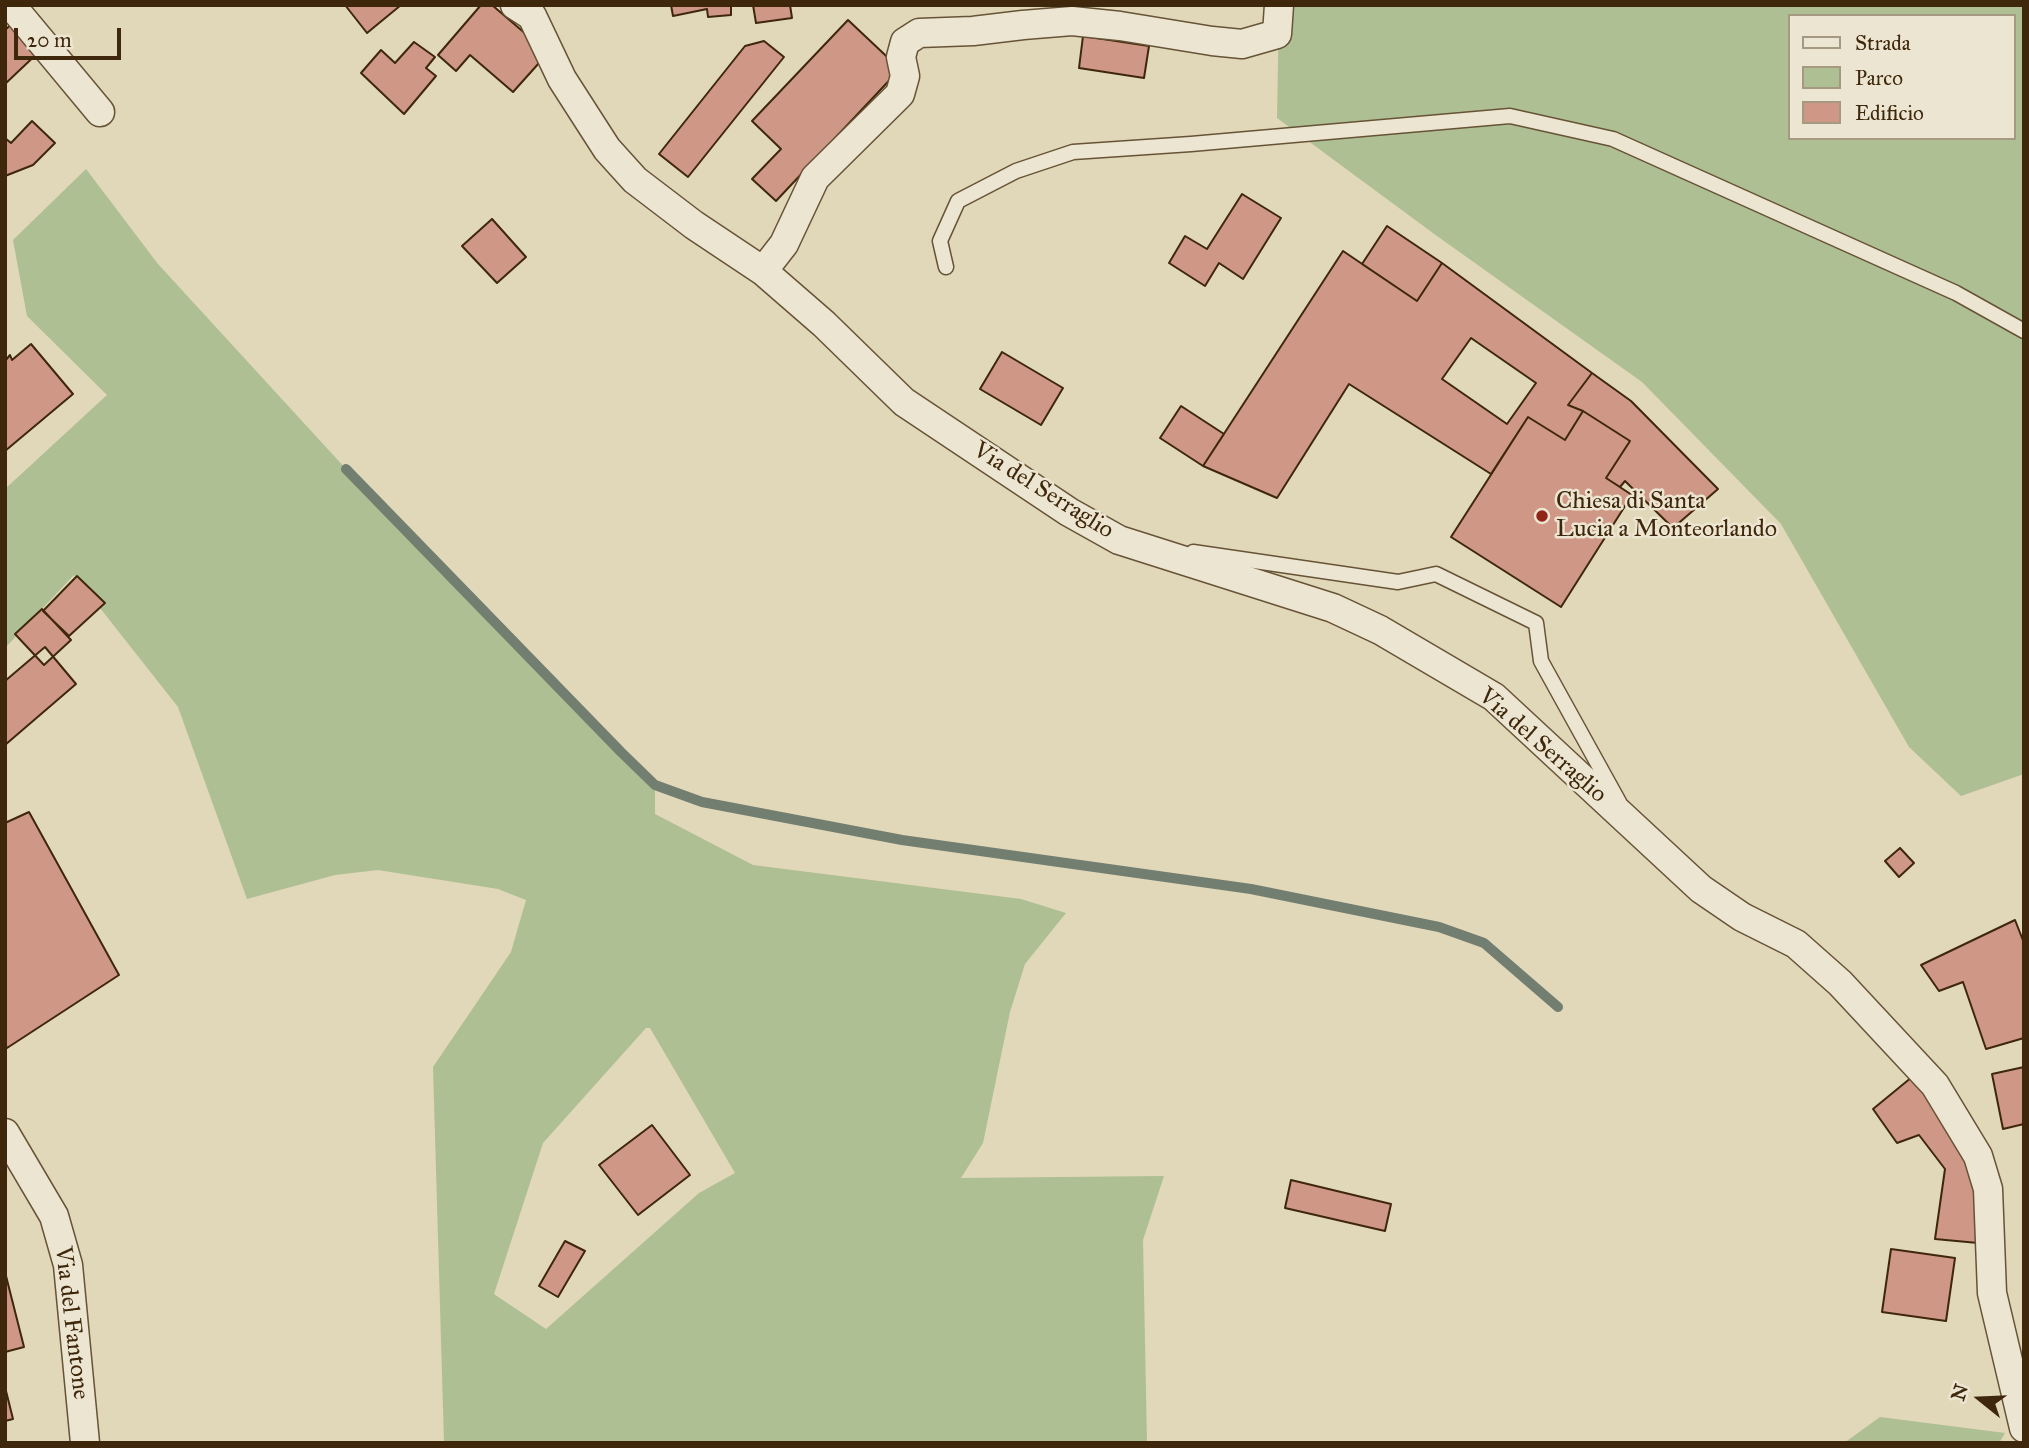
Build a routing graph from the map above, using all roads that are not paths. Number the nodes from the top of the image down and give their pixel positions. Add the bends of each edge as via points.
1 (11, 5) edge
2 (515, 5) edge
3 (1279, 5) edge
4 (100, 112) dead end
5 (946, 267) dead end
6 (763, 271) junction
7 (2024, 331) edge
8 (1119, 540) junction
9 (1632, 833) junction
10 (5, 1133) edge
11 (2024, 1428) edge
12 (85, 1443) edge

1 - 4 street
2 - 6 street, Via del Serraglio via 532,16 562,79 607,149 635,180
3 - 6 street via 1277,34 1242,44 1072,21 919,33 905,42 900,94 816,178 784,244
5 - 7 lane via 940,241 958,201 1016,171 1073,152 1510,116 1613,139 1956,293
6 - 8 street, Via del Serraglio via 904,402
8 - 9 street, Via del Serraglio via 1333,608 1380,630 1494,697
8 - 9 lane via 1398,582 1436,574 1536,623 1541,661
9 - 11 street, Via del Serraglio via 1700,889 1796,944 1840,983 1935,1085 1978,1156 1988,1188 1992,1293
10 - 12 street, Via del Fantone via 54,1216 68,1265

